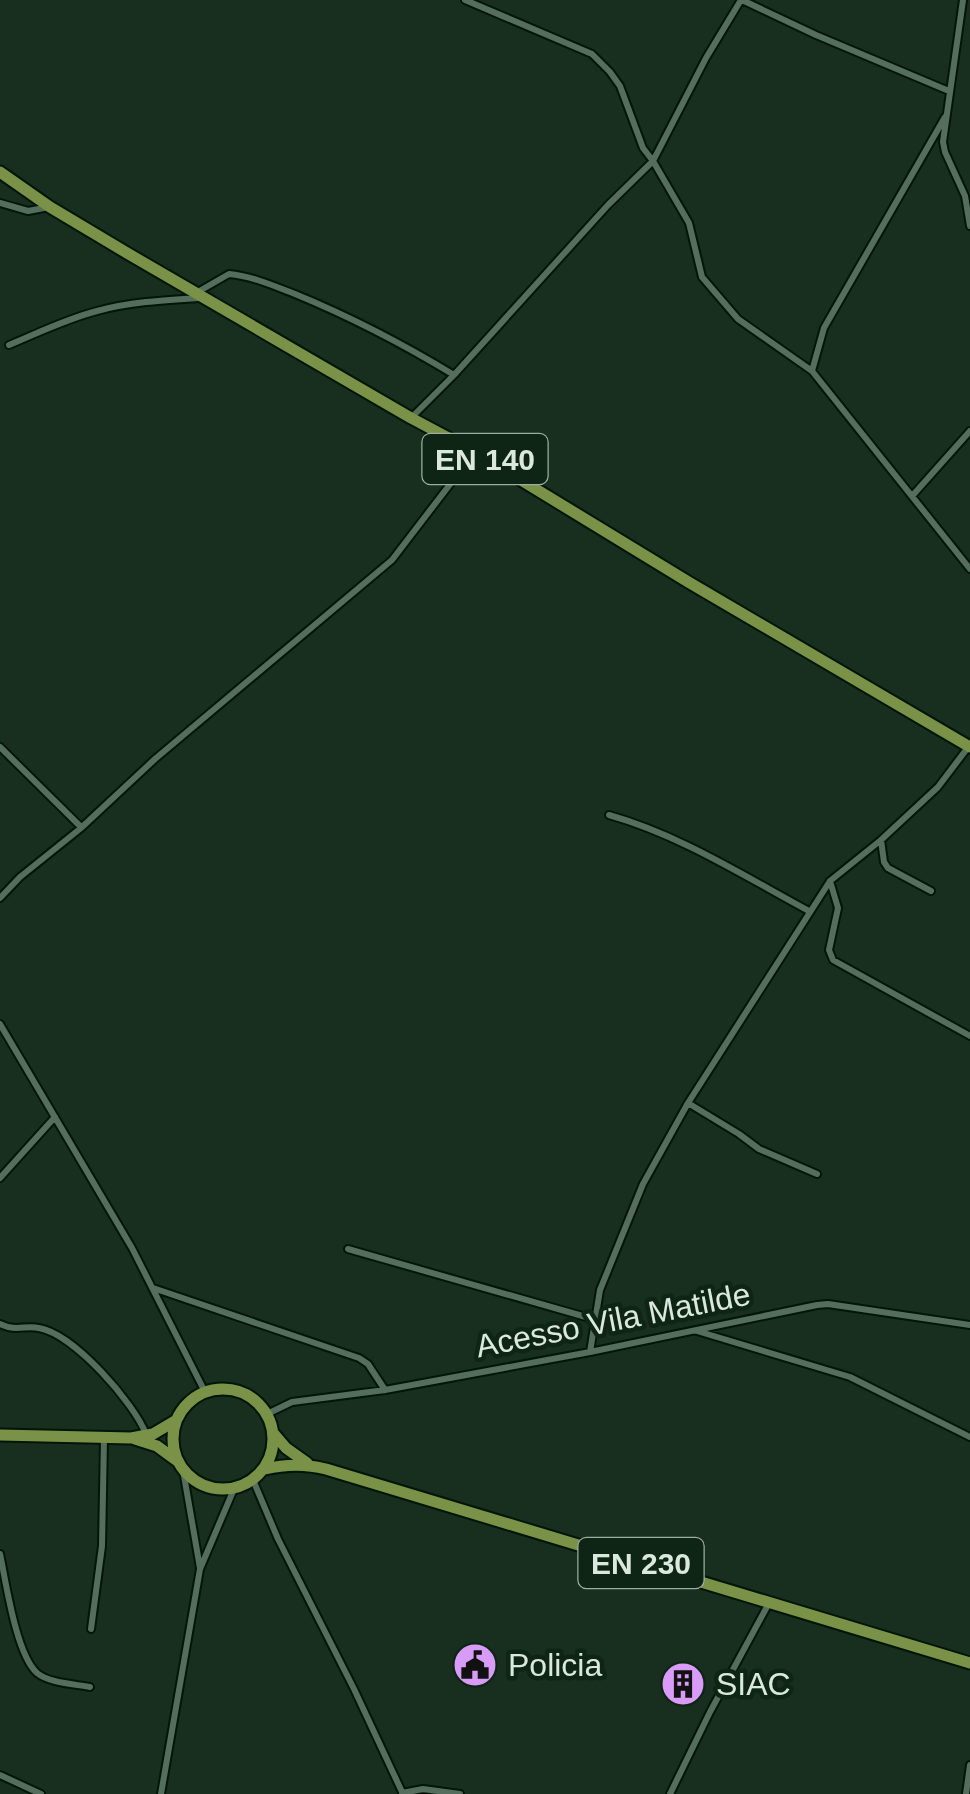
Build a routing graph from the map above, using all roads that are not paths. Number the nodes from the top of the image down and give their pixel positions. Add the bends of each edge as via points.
1 (464, 0) edge
2 (742, 0) edge
3 (963, 0) edge
4 (949, 91) junction
5 (945, 116) junction
6 (653, 162) junction
7 (0, 172) edge
8 (0, 203) edge
9 (50, 207) junction
10 (970, 226) edge
11 (200, 295) junction
12 (9, 346) dead end
13 (812, 372) junction
14 (454, 376) junction
15 (410, 418) junction
16 (970, 431) edge
17 (474, 452) junction
18 (912, 495) junction
19 (970, 570) edge
20 (969, 746) edge
21 (0, 747) edge
22 (609, 815) dead end
23 (81, 828) junction
24 (881, 840) junction
25 (830, 880) junction
26 (932, 891) dead end
27 (0, 898) edge
28 (809, 912) junction
29 (0, 1024) edge
30 (970, 1036) edge
31 (688, 1102) junction
32 (55, 1118) junction
33 (817, 1174) dead end
34 (0, 1178) edge
35 (348, 1249) dead end
36 (151, 1287) junction
37 (594, 1319) junction
38 (0, 1324) edge
39 (970, 1325) edge
40 (696, 1331) junction
41 (590, 1352) junction
42 (385, 1390) junction
43 (205, 1392) junction
44 (268, 1414) junction
45 (176, 1421) junction
46 (274, 1434) junction
47 (0, 1435) edge
48 (147, 1435) junction
49 (970, 1437) edge
50 (104, 1438) junction
51 (131, 1438) junction
52 (181, 1466) junction
53 (311, 1466) junction
54 (265, 1468) junction
55 (253, 1480) junction
56 (234, 1489) junction
57 (0, 1554) edge
58 (200, 1570) junction
59 (770, 1602) junction
60 (91, 1630) dead end
61 (970, 1663) edge
62 (90, 1687) dead end
63 (970, 1765) edge
64 (0, 1775) edge
65 (403, 1793) edge
66 (41, 1794) edge
67 (161, 1794) edge
68 (460, 1794) edge
69 (670, 1794) edge
70 (966, 1794) edge

1 - 6 street via 592,54 620,86
2 - 4 street
2 - 6 street
3 - 4 street
4 - 5 street
5 - 10 street via 944,152 965,196
5 - 13 street via 824,328
6 - 13 street via 689,223 702,277 717,298
6 - 14 street
7 - 9 main road, EN 140
8 - 9 street via 28,211
9 - 11 main road, EN 140
11 - 12 street via 100,310
11 - 14 street via 229,274 272,285 399,342
11 - 15 main road, EN 140
13 - 18 street
14 - 15 street
15 - 17 main road, EN 140
16 - 18 street
17 - 20 main road, EN 140
17 - 23 street via 392,560
18 - 19 street
20 - 24 street via 938,787
21 - 23 street
22 - 28 street via 692,848
23 - 27 street
24 - 25 street
24 - 26 street via 888,868
25 - 28 street
25 - 30 street via 838,908 833,960
28 - 31 street
29 - 32 street
31 - 33 street via 770,1155
31 - 37 street via 643,1184
32 - 34 street
32 - 36 street
35 - 37 street
36 - 42 street via 359,1358
36 - 43 street
37 - 41 street
38 - 48 street via 38,1327 69,1342 121,1395
39 - 40 street, Acesso Vila Matilde via 828,1304
40 - 41 street, Acesso Vila Matilde
40 - 49 street via 850,1377
41 - 42 street, Acesso Vila Matilde
42 - 44 street, Acesso Vila Matilde via 292,1402
43 - 44 main road via 241,1392
43 - 45 main road
44 - 46 main road
45 - 48 main road
45 - 52 main road via 172,1435
46 - 53 main road, EN 230
46 - 54 main road
47 - 50 main road
48 - 51 main road
50 - 51 main road
50 - 60 street via 102,1546
51 - 52 main road via 156,1446
52 - 56 main road via 196,1482
52 - 58 street
53 - 54 main road, EN 230
53 - 59 main road, EN 230
54 - 55 main road
55 - 56 main road
55 - 65 street
56 - 58 street
57 - 62 street via 15,1622 37,1673
58 - 67 street
59 - 61 main road, EN 230
59 - 69 street
63 - 70 street
64 - 66 street
65 - 68 street

